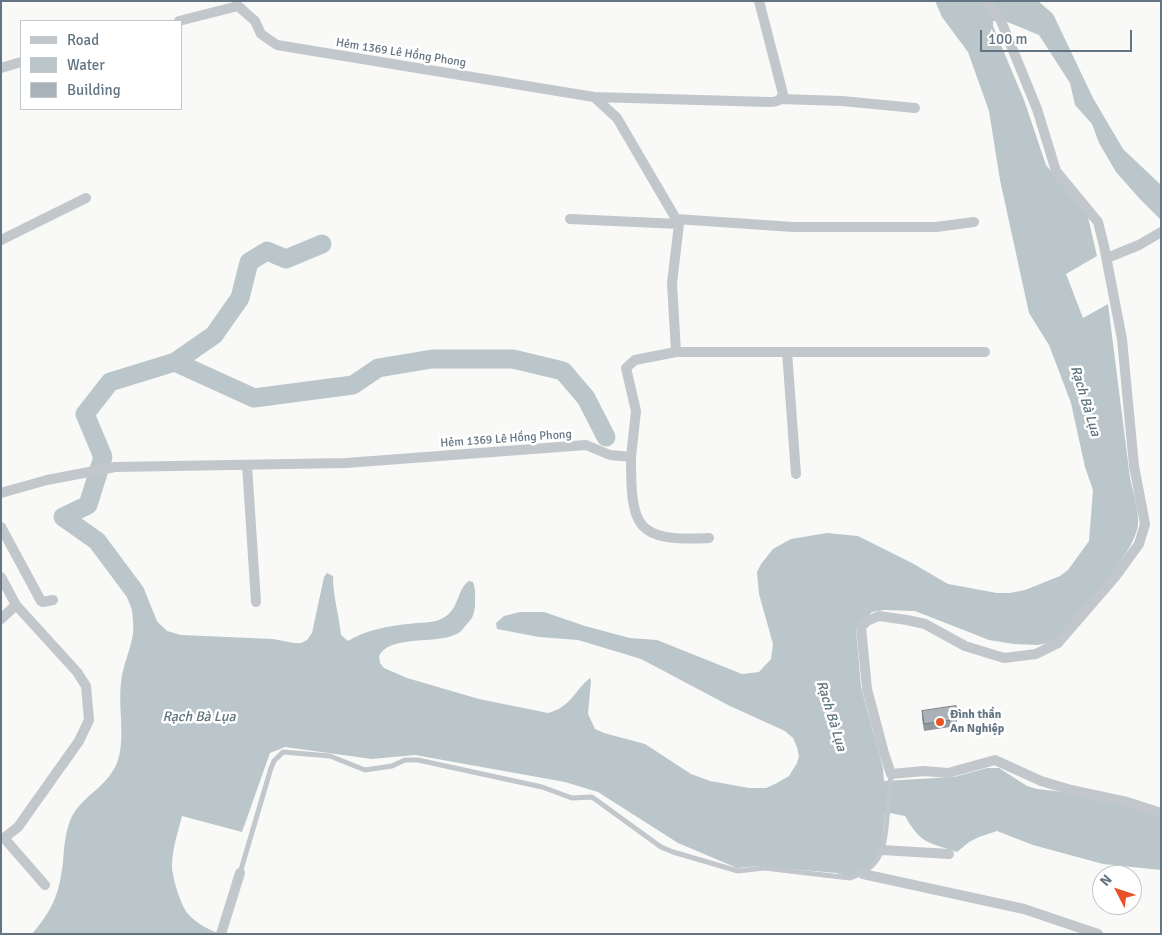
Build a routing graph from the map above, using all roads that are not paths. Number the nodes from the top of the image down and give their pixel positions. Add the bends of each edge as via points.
1 (759, 1) edge
2 (988, 1) edge
3 (182, 20) edge
4 (20, 62) edge
5 (1, 68) edge
6 (594, 97) junction
7 (781, 99) junction
8 (915, 108) dead end
9 (86, 198) dead end
10 (570, 219) dead end
11 (678, 221) junction
12 (974, 222) dead end
13 (1161, 232) edge
14 (1, 240) edge
15 (1107, 258) junction
16 (676, 352) junction
17 (787, 352) junction
18 (985, 352) dead end
19 (631, 457) junction
20 (247, 465) junction
21 (796, 474) dead end
22 (1, 493) edge
23 (1, 527) edge
24 (709, 538) dead end
25 (1, 577) edge
26 (53, 600) dead end
27 (256, 602) dead end
28 (16, 605) junction
29 (1, 619) edge
30 (891, 777) junction
31 (1161, 813) edge
32 (2, 838) edge
33 (884, 847) junction
34 (949, 854) dead end
35 (240, 873) joint
36 (863, 874) junction
37 (45, 884) dead end
38 (222, 934) edge
39 (1098, 934) edge

1 - 7 street via 783,94
2 - 15 street via 1001,22 1037,109 1056,171 1098,222
3 - 6 street, Hẻm 1369 Lê Hồng Phong via 238,6 255,21 261,34 277,45
4 - 5 street
6 - 7 street via 770,102
6 - 11 street via 617,118
7 - 8 street
9 - 14 street
10 - 11 street
11 - 12 street via 793,227 936,227
11 - 16 street via 672,283
13 - 15 street
15 - 30 street via 1122,339 1134,466 1145,524 1139,544 1058,643 1036,654 1004,658 965,646 925,624 879,616 867,621 861,627 867,689
16 - 17 street
16 - 19 street via 635,360 626,368 636,411
17 - 18 street
17 - 21 street
19 - 20 street, Hẻm 1369 Lê Hồng Phong via 610,455 586,445 346,463
19 - 24 street via 634,507 642,527 656,535 680,539
20 - 22 street, Hẻm 1369 Lê Hồng Phong via 115,467 46,480
20 - 27 street
23 - 26 street via 41,601
25 - 28 street
28 - 29 street
28 - 32 street via 86,686 89,720 79,741 18,827
30 - 31 street via 924,771 948,773 995,760 1041,781
30 - 33 lane
32 - 37 street
33 - 34 street
33 - 36 lane via 876,862
35 - 36 lane via 271,768 283,752 330,756 365,770 418,760 542,787 572,798 592,797 661,847 738,871 764,868 850,878
35 - 38 street
36 - 39 street via 1024,909

